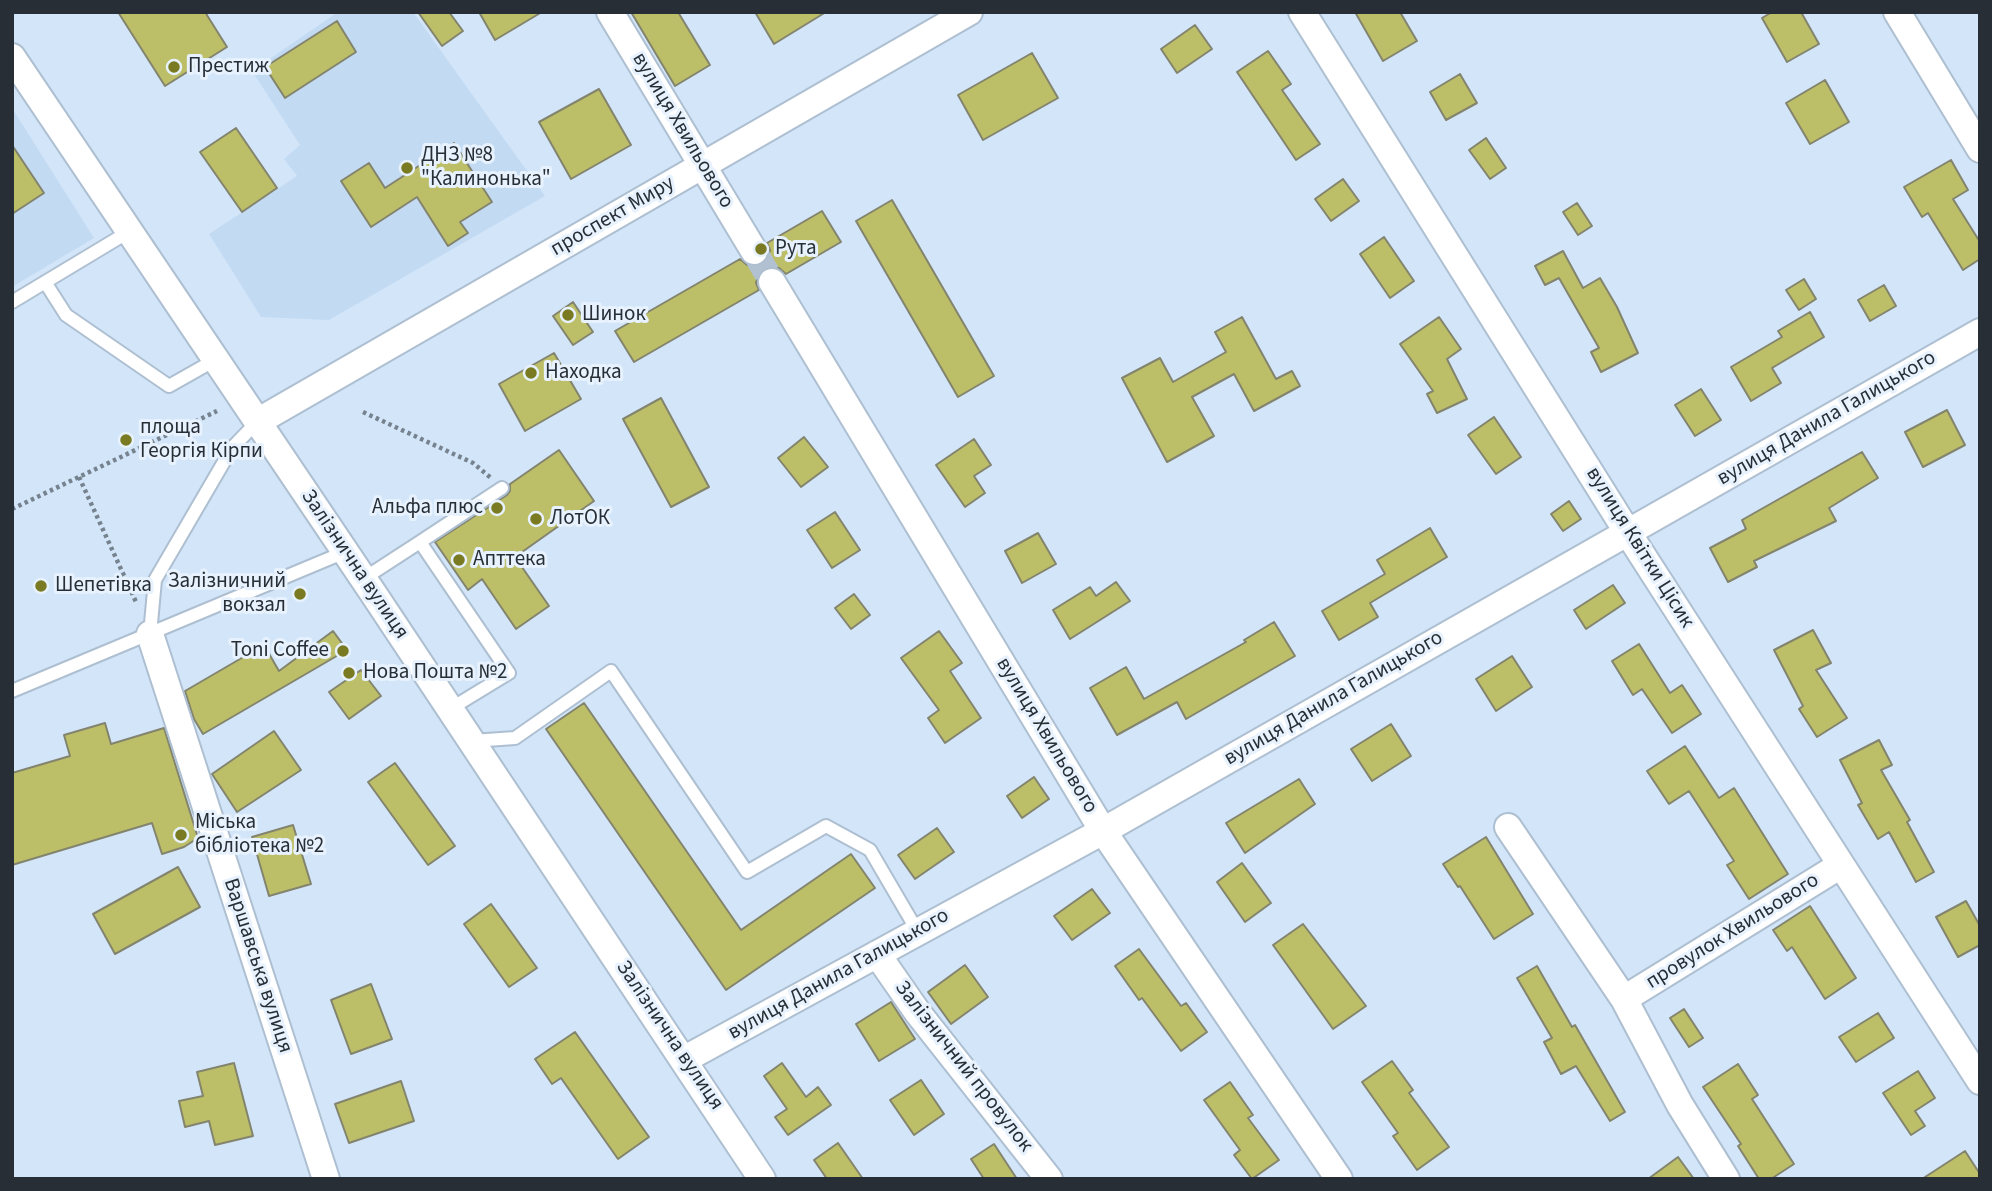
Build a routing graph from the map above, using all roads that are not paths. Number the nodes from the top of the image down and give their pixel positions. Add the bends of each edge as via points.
1 (610, 12) edge
2 (970, 12) edge
3 (1302, 12) edge
4 (1897, 12) edge
5 (12, 57) edge
6 (1980, 149) edge
7 (703, 166) junction
8 (130, 231) junction
9 (754, 250) tunnel mouth
10 (45, 282) junction
11 (772, 282) tunnel mouth
12 (12, 302) edge
13 (1980, 332) edge
14 (215, 360) junction
15 (257, 422) junction
16 (502, 488) road end
17 (1628, 533) junction
18 (420, 542) junction
19 (345, 552) junction
20 (363, 579) junction
21 (150, 634) junction
22 (12, 691) edge
23 (450, 709) junction
24 (471, 741) junction
25 (1508, 827) dead end
26 (1103, 831) junction
27 (1842, 865) junction
28 (918, 932) junction
29 (877, 954) junction
30 (1623, 999) junction
31 (685, 1059) junction
32 (1980, 1081) edge
33 (326, 1179) edge
34 (762, 1179) edge
35 (1049, 1179) edge
36 (1339, 1179) edge
37 (1726, 1179) edge

1 - 7 street, вулиця Хвильового
2 - 7 street, проспект Миру
3 - 17 street, вулиця Квітки Цісик
4 - 6 street
5 - 8 street, Залізнична вулиця
7 - 9 street, вулиця Хвильового
7 - 15 street, проспект Миру
8 - 10 lane
8 - 14 street, Залізнична вулиця
10 - 12 lane
10 - 14 lane via 66,315 169,386
11 - 26 street, вулиця Хвильового
13 - 17 street, вулиця Данила Галицького
14 - 15 street, Залізнична вулиця
15 - 19 street, Залізнична вулиця
15 - 21 lane via 233,448 155,580
16 - 18 lane
17 - 26 street, вулиця Данила Галицького
17 - 27 street, вулиця Квітки Цісик
18 - 20 lane
18 - 23 lane via 509,673
19 - 20 street, Залізнична вулиця
19 - 21 lane
20 - 23 street, Залізнична вулиця
21 - 22 lane
21 - 33 street, Варшавська вулиця
23 - 24 street, Залізнична вулиця
24 - 28 lane via 515,738 611,671 747,872 826,826 870,850
24 - 31 street, Залізнична вулиця
25 - 30 street, провулок Хвильового
26 - 28 street, вулиця Данила Галицького
26 - 36 street, вулиця Хвильового
27 - 30 street, провулок Хвильового
27 - 32 street, вулиця Квітки Цісик
28 - 29 street, вулиця Данила Галицького
29 - 31 street, вулиця Данила Галицького
29 - 35 street, Залізничний провулок
30 - 37 street, провулок Хвильового
31 - 34 street, Залізнична вулиця

